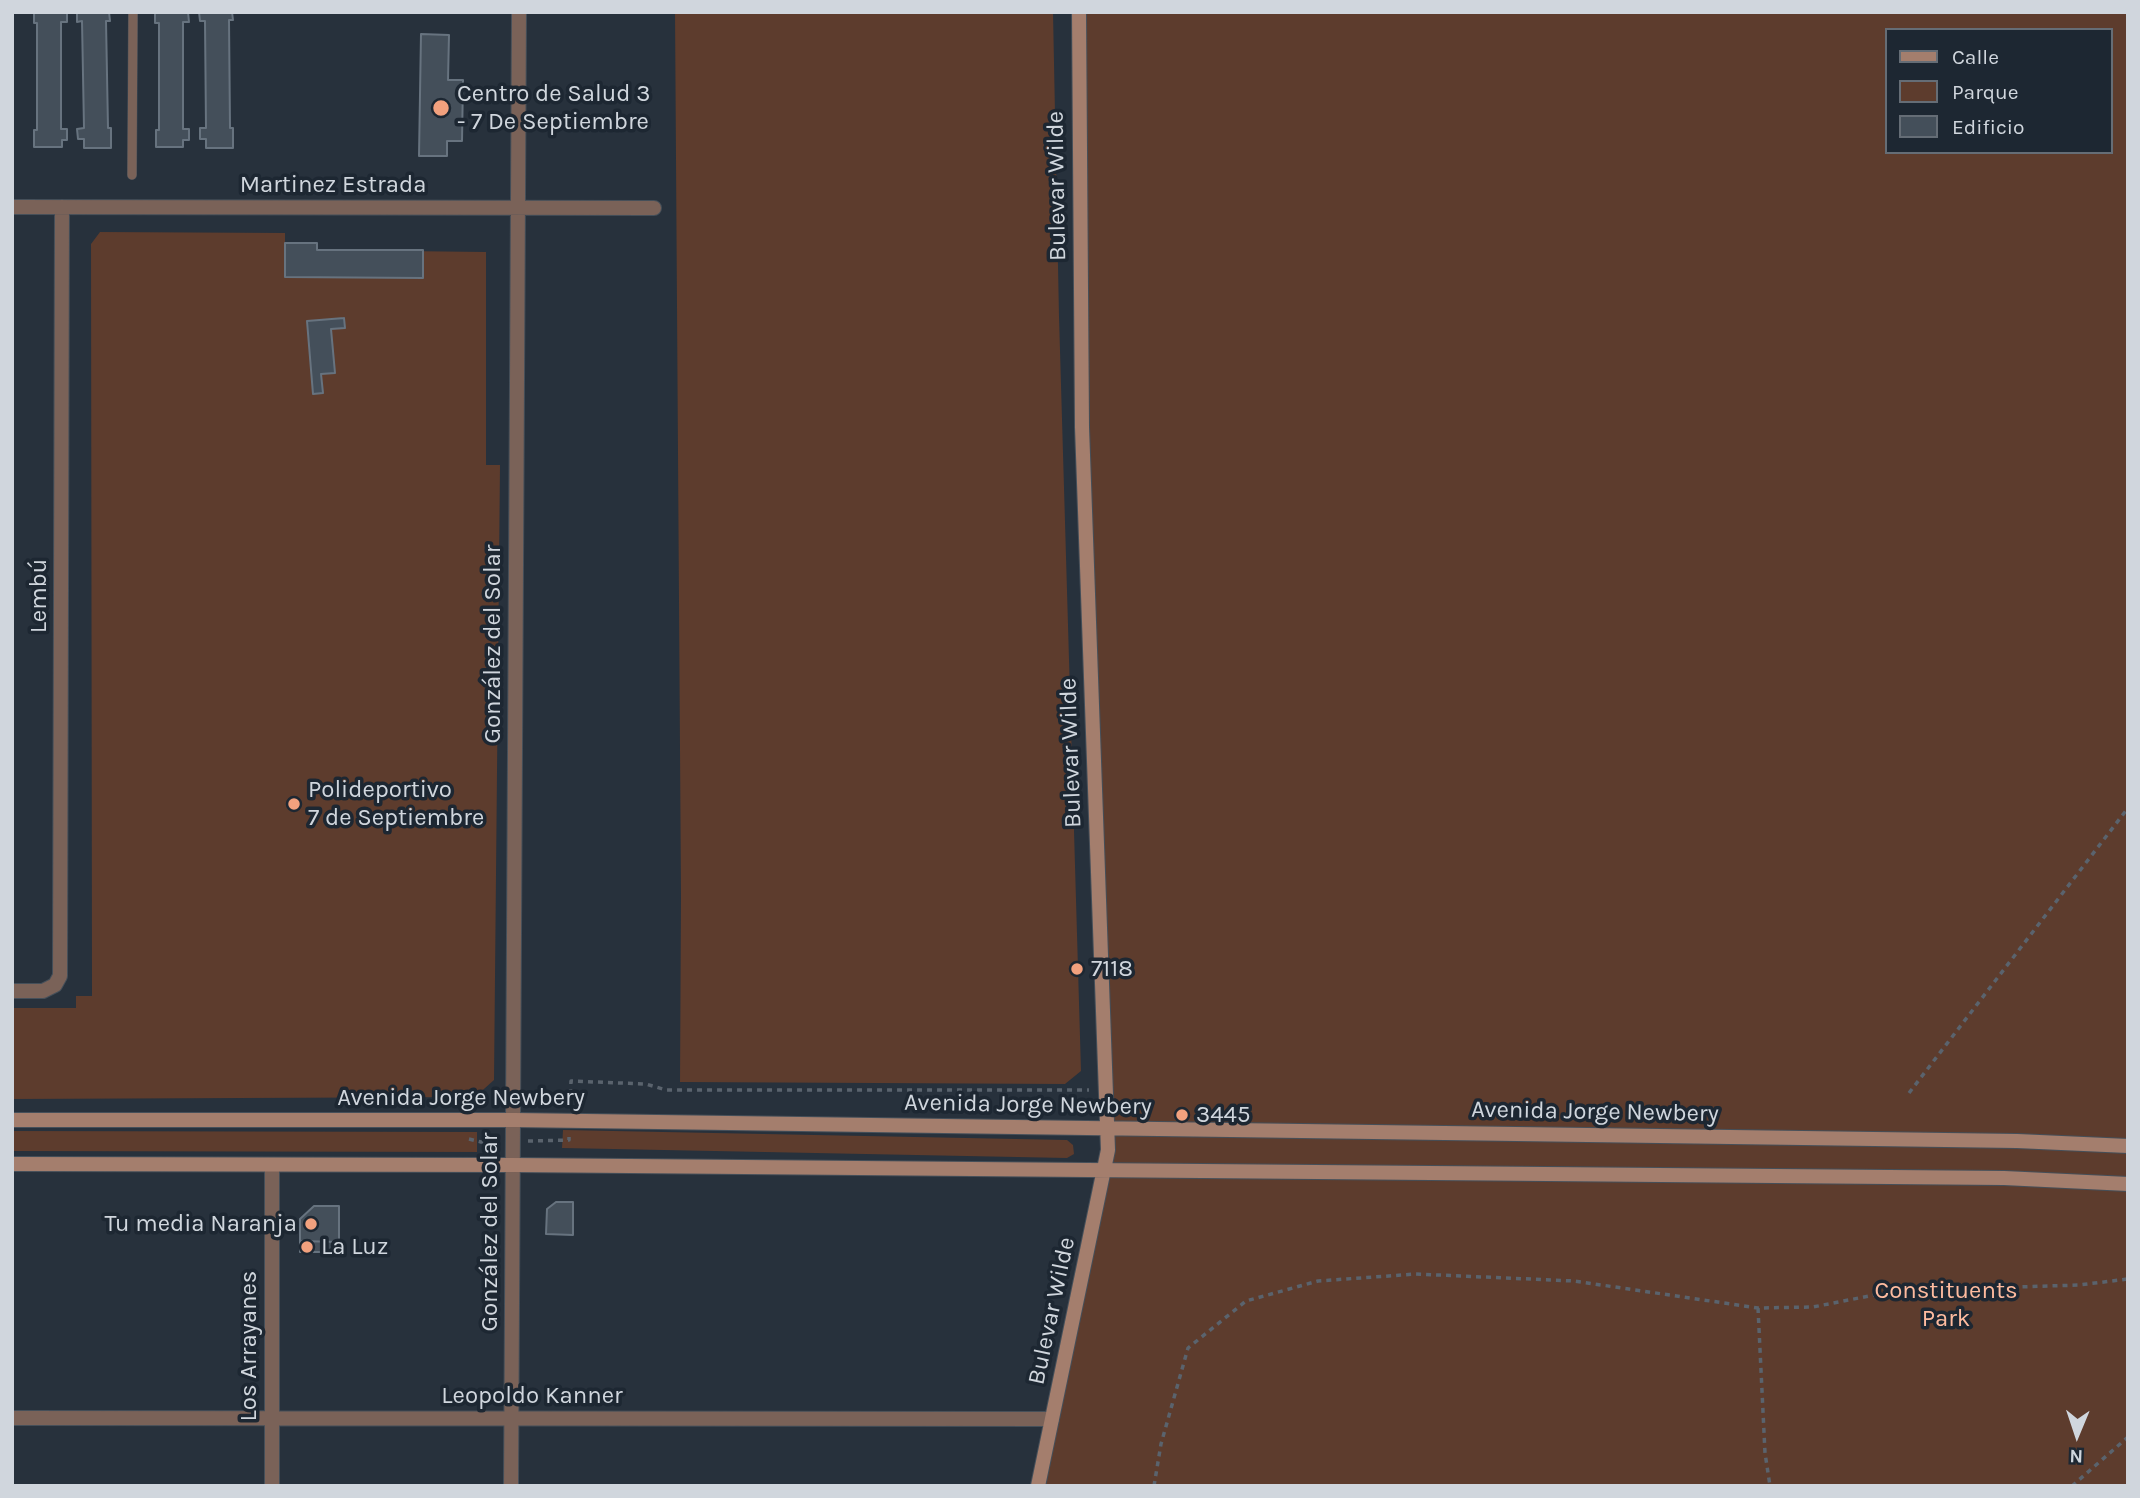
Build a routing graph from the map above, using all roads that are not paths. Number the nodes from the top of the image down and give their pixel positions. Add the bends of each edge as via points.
1 (133, 12) edge
2 (519, 12) edge
3 (1079, 12) edge
4 (132, 175) dead end
5 (12, 207) edge
6 (62, 207) junction
7 (518, 208) junction
8 (654, 208) dead end
9 (12, 991) edge
10 (12, 1120) edge
11 (514, 1121) junction
12 (1107, 1129) junction
13 (2128, 1146) edge
14 (12, 1164) edge
15 (272, 1165) junction
16 (514, 1165) junction
17 (1105, 1171) junction
18 (2128, 1184) edge
19 (12, 1418) edge
20 (272, 1419) junction
21 (512, 1419) junction
22 (1052, 1419) junction
23 (272, 1486) edge
24 (511, 1486) edge
25 (1038, 1486) edge

1 - 4 lane
2 - 7 street, González del Solar
3 - 12 main road, Bulevar Wilde via 1083,427
5 - 6 street, Martinez Estrada
6 - 7 street, Martinez Estrada
6 - 9 street, Lembú via 60,976 43,991
7 - 8 street, Martinez Estrada
7 - 11 street, González del Solar
10 - 11 main road, Avenida Jorge Newbery
11 - 12 main road, Avenida Jorge Newbery
11 - 16 street, González del Solar
12 - 13 main road, Avenida Jorge Newbery
12 - 17 main road, Bulevar Wilde
14 - 15 main road
15 - 16 main road
15 - 20 street, Los Arrayanes
16 - 17 main road
16 - 21 street, González del Solar
17 - 18 main road via 2004,1178
17 - 22 main road, Bulevar Wilde
19 - 20 street, Leopoldo Kanner
20 - 21 street, Leopoldo Kanner
20 - 23 street, Los Arrayanes
21 - 22 street, Leopoldo Kanner
21 - 24 street, González del Solar
22 - 25 main road, Bulevar Wilde

